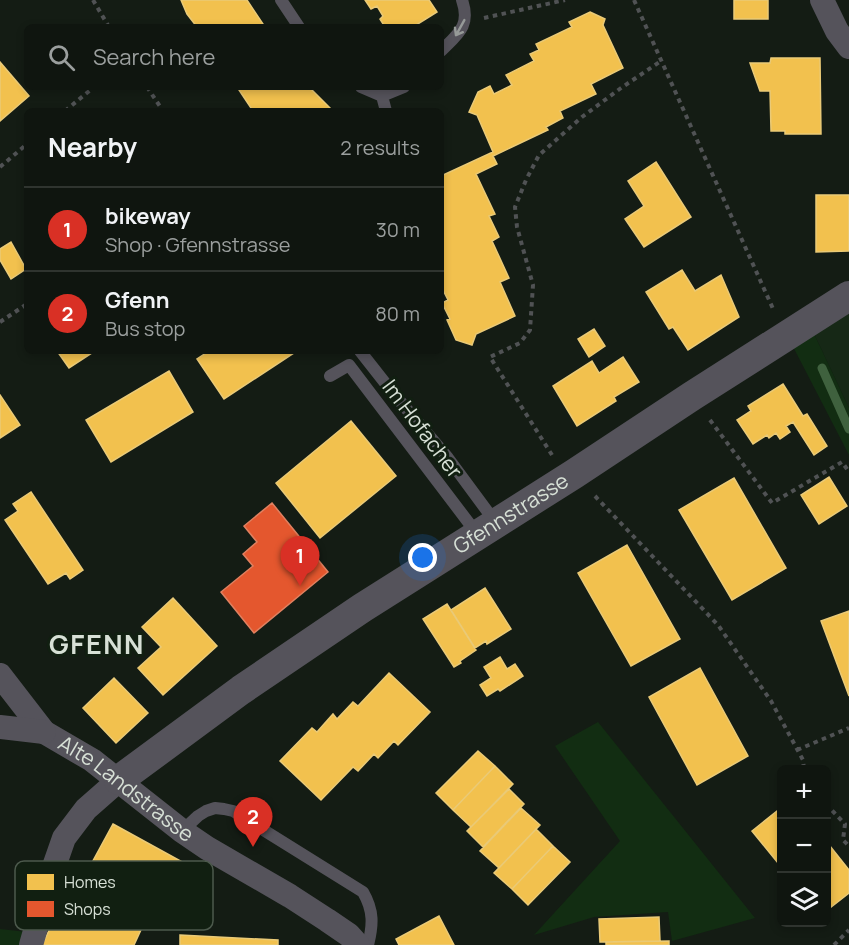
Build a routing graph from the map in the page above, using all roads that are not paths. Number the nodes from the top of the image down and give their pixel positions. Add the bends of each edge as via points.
1 (281, 0) edge
2 (462, 0) edge
3 (822, 0) edge
4 (297, 24) edge
5 (849, 47) edge
6 (444, 48) edge
7 (368, 90) edge
8 (397, 90) edge
9 (382, 96) junction
10 (385, 108) edge
11 (849, 296) edge
12 (362, 354) edge
13 (330, 376) dead end
14 (487, 529) junction
15 (0, 675) edge
16 (0, 727) edge
17 (44, 732) junction
18 (118, 780) junction
19 (182, 831) junction
20 (56, 861) edge
21 (35, 930) edge
22 (31, 945) edge
23 (358, 945) edge
24 (368, 945) edge

1 - 4 lane
2 -> 6 lane via 466,17 459,34
3 - 5 street
7 - 9 lane
8 - 9 lane
9 - 10 lane
11 - 14 street, Gfennstrasse
12 - 14 lane via 448,458
13 - 14 lane, Im Hofacher via 349,365
14 - 18 street, Gfennstrasse via 273,668
15 - 17 street, Alte Landstrasse
16 - 17 street
17 - 18 street, Alte Landstrasse
18 - 19 street, Alte Landstrasse
18 - 20 street via 86,809 64,838
19 - 23 street, Alte Landstrasse via 318,914
19 - 24 lane via 198,816 215,808 233,811 363,892 371,915
21 - 22 street

